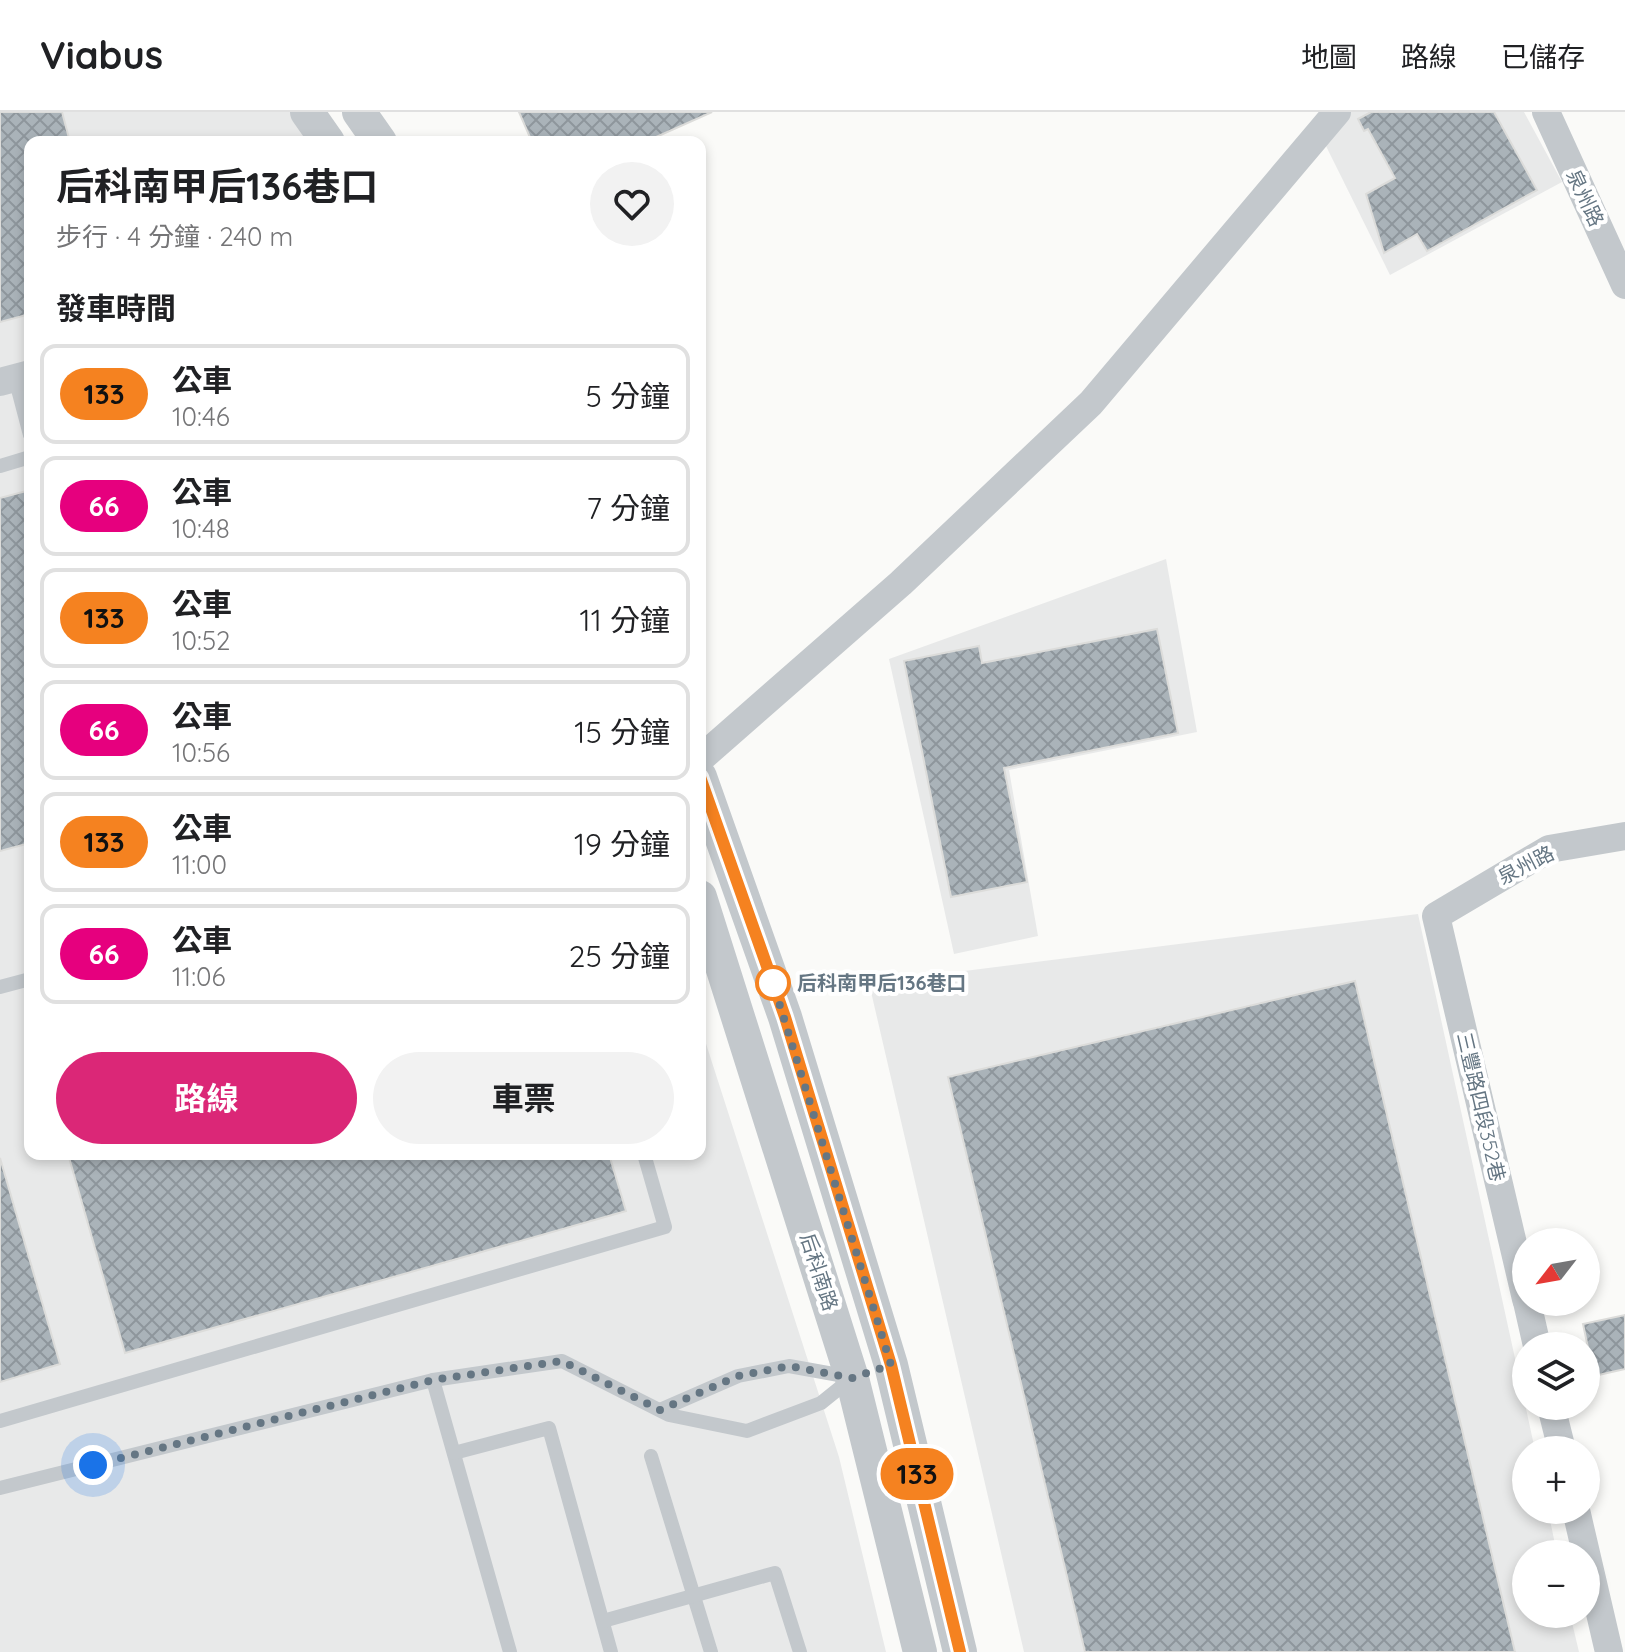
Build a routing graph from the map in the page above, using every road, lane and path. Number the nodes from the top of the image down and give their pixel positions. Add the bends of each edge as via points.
1 (307, 112) edge
2 (359, 112) edge
3 (1337, 112) edge
4 (1546, 112) edge
5 (324, 136) edge
6 (376, 136) edge
7 (1625, 285) edge
8 (15, 378) edge
9 (24, 412) edge
10 (24, 459) edge
11 (0, 466) edge
12 (706, 754) edge
13 (706, 794) edge
14 (1625, 836) edge
15 (706, 916) edge
16 (1436, 916) joint
17 (24, 981) edge
18 (0, 987) edge
19 (646, 1160) edge
20 (1512, 1240) edge
21 (891, 1365) junction
22 (852, 1378) junction
23 (433, 1380) junction
24 (660, 1410) junction
25 (0, 1421) edge
26 (454, 1453) junction
27 (651, 1456) dead end
28 (0, 1488) edge
29 (1579, 1524) edge
30 (694, 1595) junction
31 (603, 1621) junction
32 (510, 1652) edge
33 (611, 1652) edge
34 (711, 1652) edge
35 (800, 1652) edge
36 (920, 1652) edge
37 (960, 1652) edge
38 (1609, 1652) edge

1 - 5 street
2 - 6 street
3 - 12 street via 1091,403 901,583
4 - 7 street, 泉州路
8 - 9 lane
10 - 11 lane
13 - 21 street, 后科南路 via 785,1017
14 - 16 street, 泉州路 via 1549,849
15 - 22 street, 后科南路
16 - 20 street, 三豐路四段352巷
17 - 18 lane
19 - 25 lane via 665,1227
21 - 22 street
21 - 37 street, 后科南路
22 - 24 lane via 789,1366 738,1376
22 - 24 lane via 821,1403 747,1431
22 - 36 street, 后科南路
23 - 24 lane via 562,1361
23 - 26 lane
23 - 28 lane
26 - 31 lane via 549,1428
26 - 32 lane
27 - 30 lane
29 - 38 street
30 - 31 lane
30 - 34 lane
30 - 35 lane via 775,1573
31 - 33 lane

